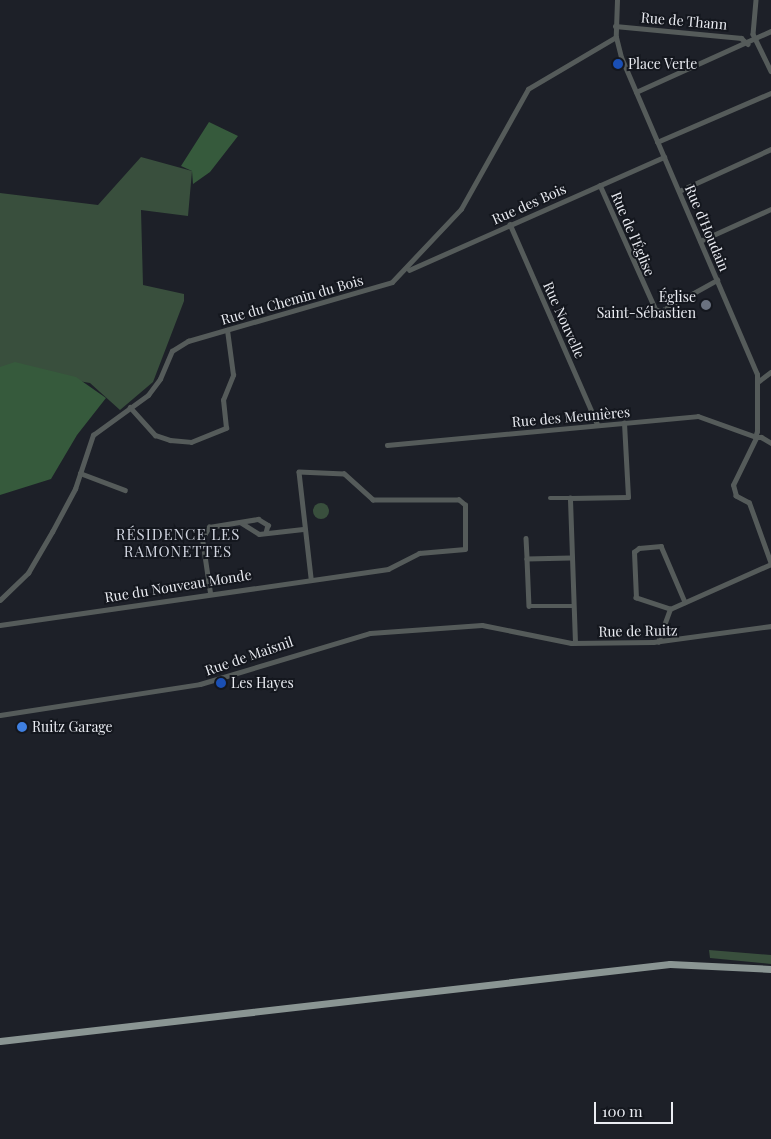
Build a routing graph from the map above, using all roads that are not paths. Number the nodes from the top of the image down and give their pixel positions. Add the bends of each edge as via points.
1 (617, 0) edge
2 (756, 0) edge
3 (615, 26) junction
4 (771, 30) edge
5 (616, 37) junction
6 (754, 38) junction
7 (748, 44) junction
8 (771, 71) edge
9 (636, 92) junction
10 (771, 93) edge
11 (657, 142) junction
12 (771, 148) edge
13 (664, 157) junction
14 (600, 185) junction
15 (679, 191) junction
16 (771, 209) edge
17 (510, 224) junction
18 (700, 241) junction
19 (404, 273) junction
20 (717, 280) junction
21 (227, 330) junction
22 (771, 372) edge
23 (759, 382) junction
24 (130, 407) junction
25 (624, 423) junction
26 (598, 425) junction
27 (757, 436) junction
28 (771, 443) edge
29 (387, 445) dead end
30 (80, 473) junction
31 (125, 490) dead end
32 (550, 498) dead end
33 (570, 498) junction
34 (240, 522) junction
35 (303, 529) junction
36 (266, 533) junction
37 (526, 538) dead end
38 (572, 558) junction
39 (527, 559) junction
40 (311, 578) junction
41 (210, 592) junction
42 (0, 600) edge
43 (685, 602) junction
44 (573, 606) junction
45 (670, 609) junction
46 (0, 625) edge
47 (771, 626) edge
48 (506, 628) joint
49 (658, 642) junction
50 (574, 643) junction
51 (0, 715) edge
52 (771, 969) edge
53 (0, 1041) edge

1 - 3 street, Rue d'Houdain
2 - 6 street
3 - 5 street, Rue d'Houdain
3 - 7 street, Rue de Thann via 741,38
4 - 6 street
5 - 9 street, Rue d'Houdain
5 - 19 street, Rue du Chemin du Bois via 528,89 469,197
6 - 7 street
6 - 8 street
7 - 9 street
9 - 11 street, Rue d'Houdain
10 - 11 street
11 - 13 street, Rue d'Houdain
12 - 15 street
13 - 14 street, Rue des Bois
13 - 15 street, Rue d'Houdain
14 - 17 street, Rue des Bois
14 - 20 street, Rue de l'Église via 656,310 663,310
15 - 18 street, Rue d'Houdain
16 - 18 street
17 - 19 street, Rue des Bois
17 - 26 street, Rue Nouvelle
18 - 20 street, Rue d'Houdain
19 - 21 street, Rue du Chemin du Bois via 380,287
20 - 23 street, Rue d'Houdain
21 - 24 street, Rue du Chemin du Bois via 172,351 160,380
21 - 24 street via 233,376 224,400 226,428 191,442 170,440 155,435
22 - 23 street
23 - 27 street, Rue d'Houdain
24 - 30 street, Rue du Chemin du Bois via 93,436
25 - 26 street, Rue des Meunières
25 - 27 street, Rue des Meunières via 698,416
25 - 33 street via 628,497
26 - 29 street, Rue des Meunières
27 - 28 street
27 - 43 street via 733,485 736,496 749,503 771,564
30 - 31 street
30 - 42 street, Rue du Chemin du Bois via 28,573
32 - 33 street
33 - 38 street
34 - 36 street
34 - 36 street via 265,521
34 - 41 street via 210,527 202,539
35 - 36 street
35 - 40 street
35 - 40 street, Rue du Nouveau Monde via 299,472 344,474 373,500 459,500 465,505 465,549 431,550 388,569
37 - 39 street
38 - 39 street
38 - 44 street
39 - 44 street via 529,606
40 - 41 street, Rue du Nouveau Monde
41 - 46 street, Rue du Nouveau Monde
43 - 45 street
43 - 45 street via 661,546 639,548 634,552 636,598
44 - 50 street
45 - 49 street
47 - 49 street, Rue de Ruitz
48 - 50 street, Rue de Ruitz via 546,640
48 - 51 street, Rue de Maisnil via 482,625 370,633 334,640 200,684
49 - 50 street, Rue de Ruitz
52 - 53 main road via 670,964

